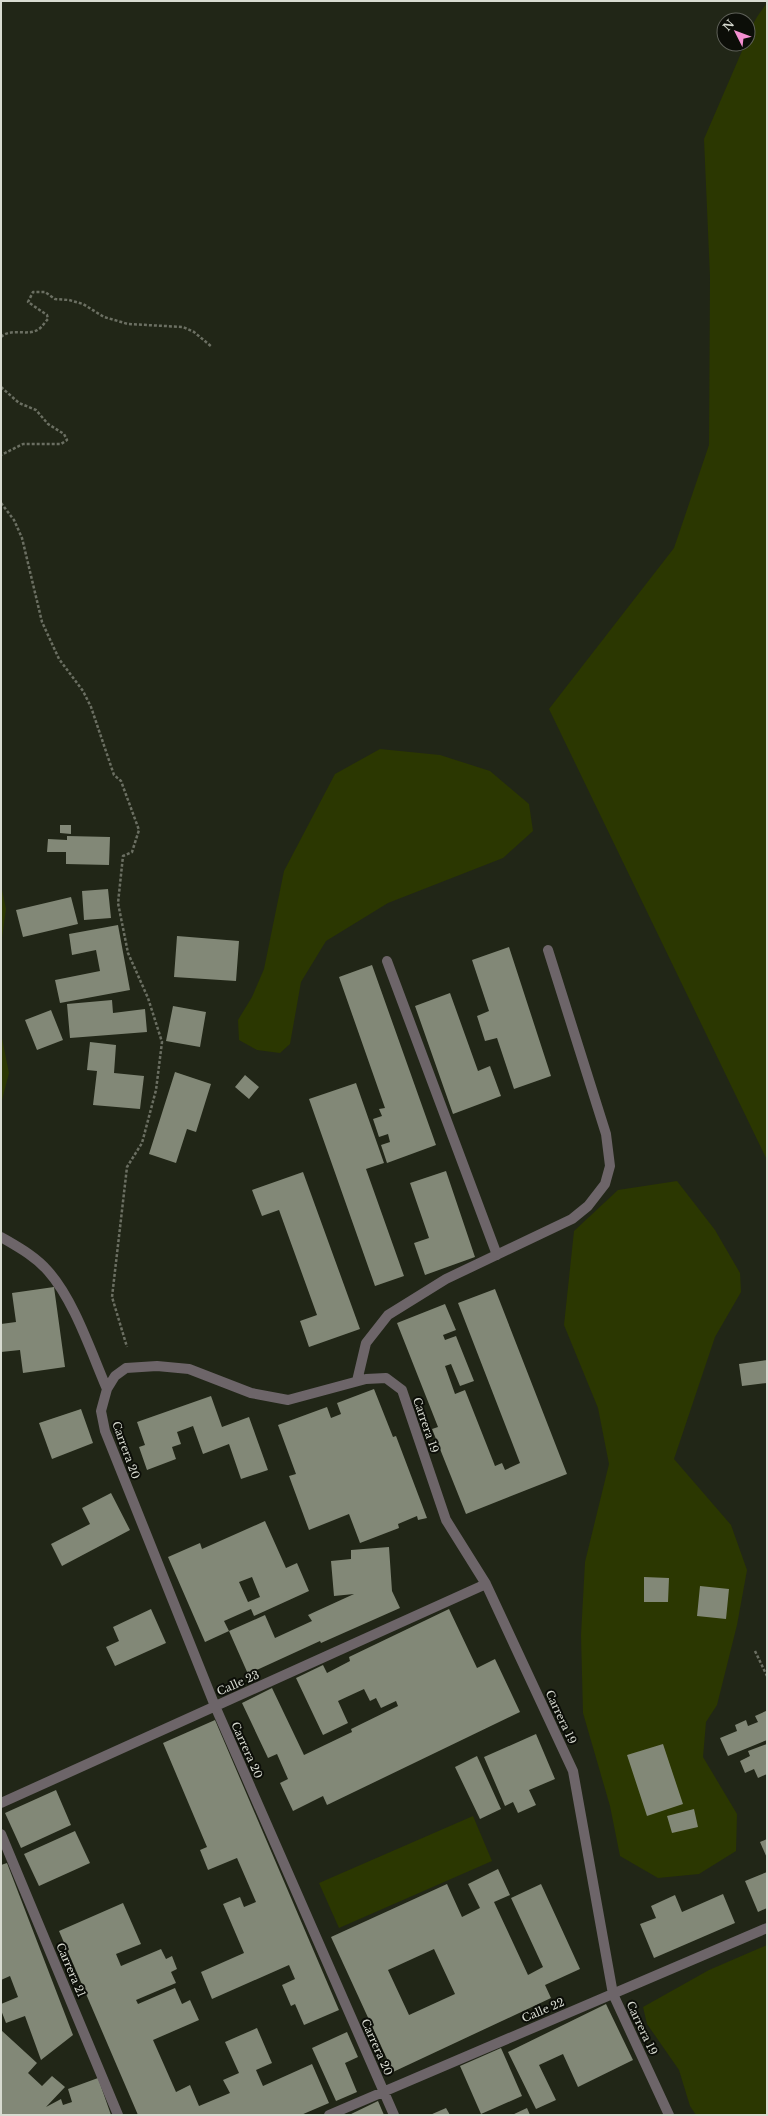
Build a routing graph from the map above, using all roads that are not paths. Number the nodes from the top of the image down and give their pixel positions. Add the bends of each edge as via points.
1 (548, 950) dead end
2 (387, 961) dead end
3 (1, 1237) edge
4 (497, 1255) junction
5 (357, 1381) junction
6 (107, 1388) junction
7 (486, 1584) junction
8 (215, 1706) junction
9 (1, 1803) edge
10 (1, 1834) edge
11 (767, 1928) edge
12 (613, 1994) junction
13 (384, 2092) junction
14 (118, 2115) edge
15 (329, 2115) edge
16 (394, 2115) edge
17 (669, 2115) edge

1 - 4 street via 606,1134 610,1166 605,1184 588,1206 572,1219
2 - 4 street
3 - 6 street via 28,1253 63,1289
4 - 5 street via 446,1279 388,1315 366,1343
5 - 6 street, Carrera 19 via 288,1400 251,1393 189,1370 157,1366 126,1368 114,1376
5 - 7 street, Carrera 19 via 386,1378 402,1390 446,1520
6 - 8 street, Carrera 20 via 101,1411 104,1431
7 - 8 street, Calle 23
7 - 12 street, Carrera 19 via 573,1771
8 - 9 street, Calle 23
8 - 13 street, Carrera 20
10 - 14 street, Carrera 21
11 - 12 street, Calle 22
12 - 13 street, Calle 22
12 - 17 street, Carrera 19
13 - 15 street, Calle 22
13 - 16 street, Carrera 20

